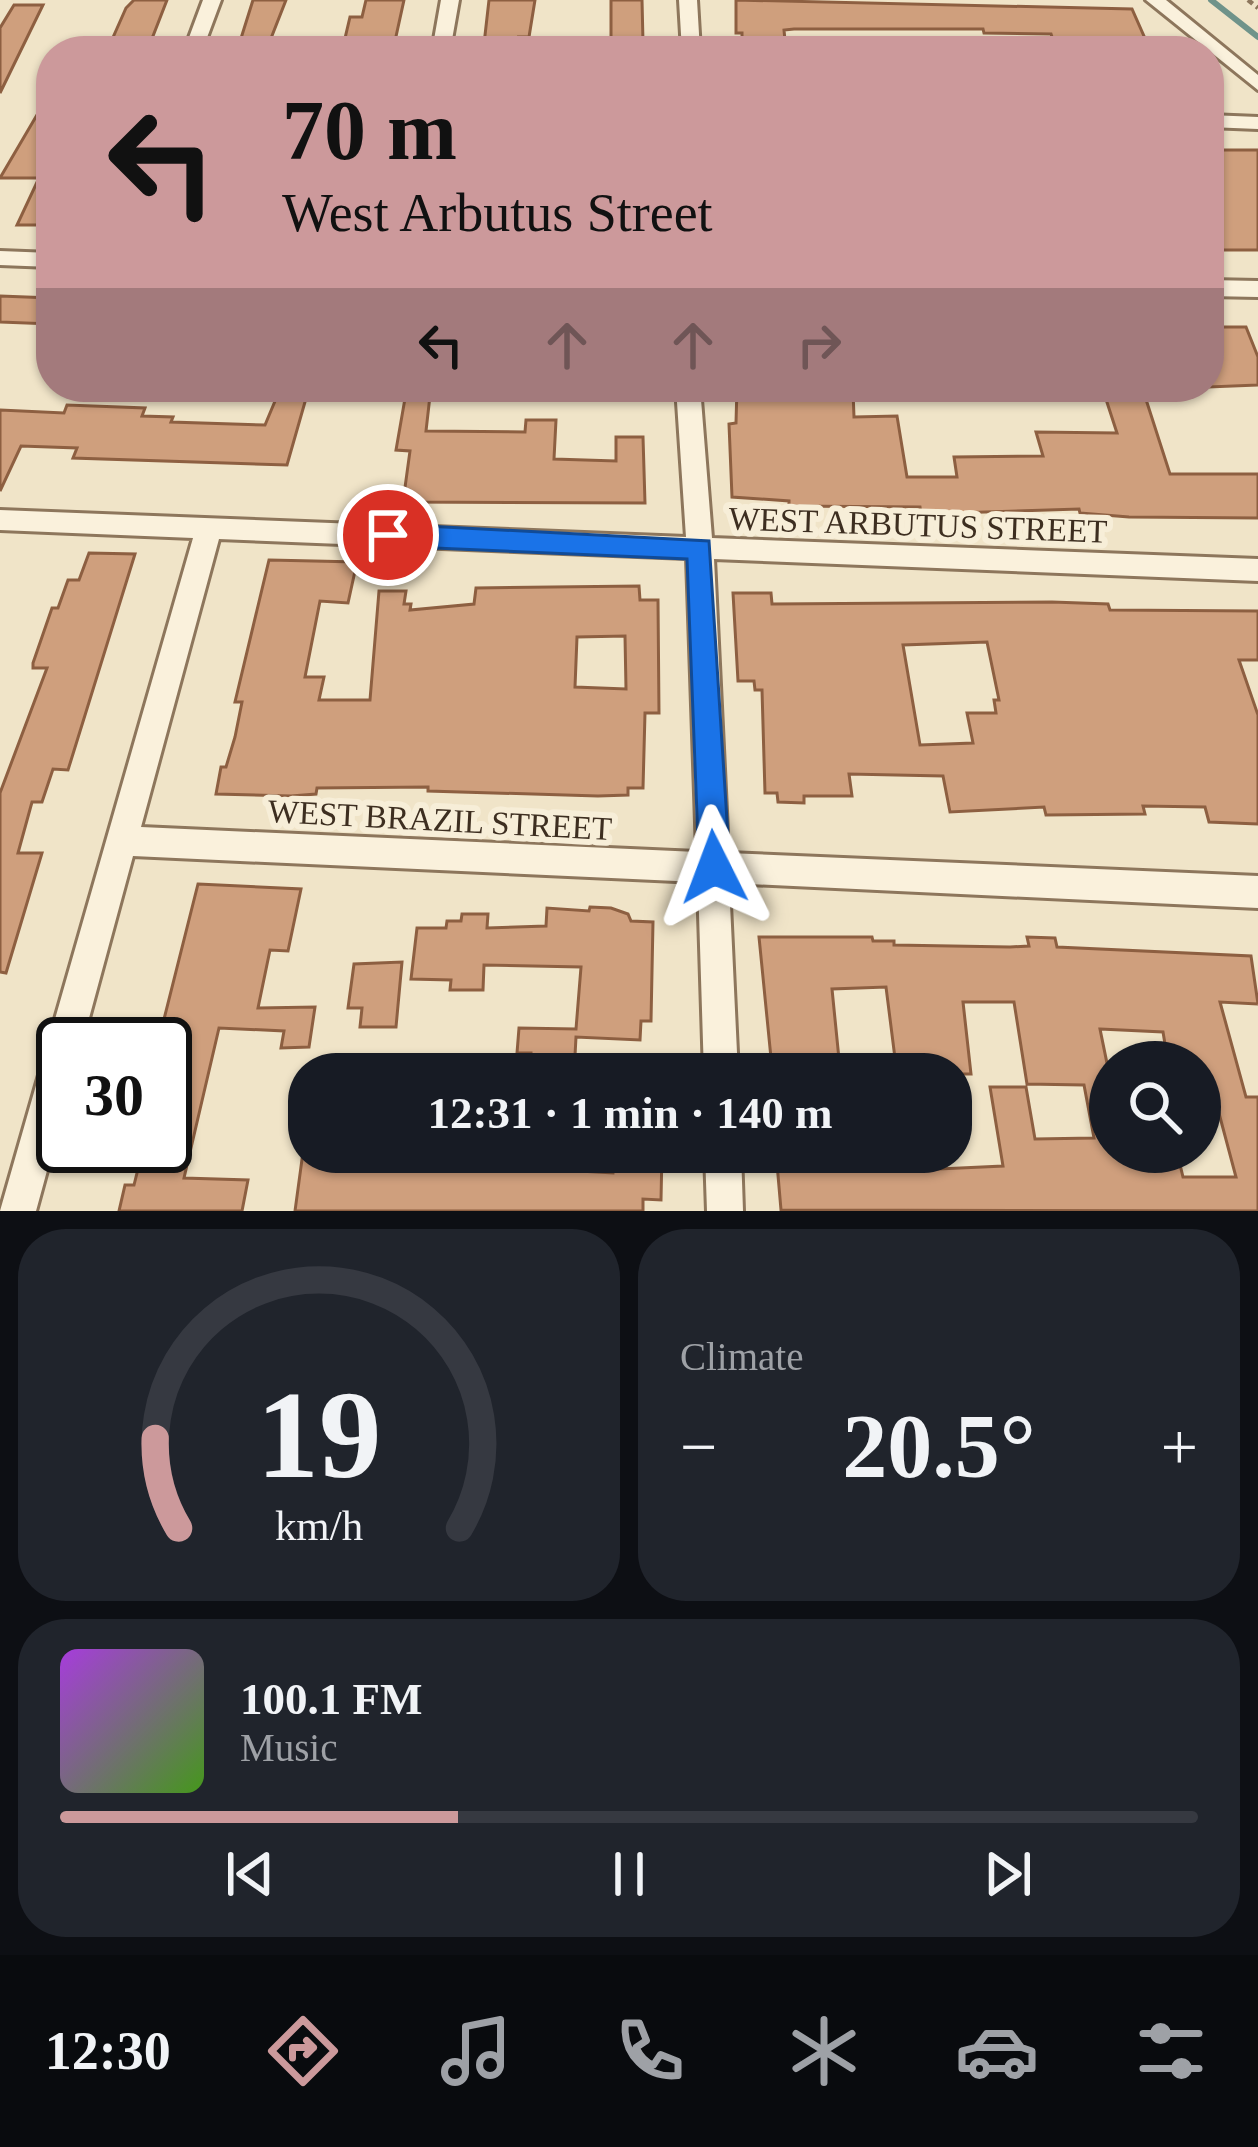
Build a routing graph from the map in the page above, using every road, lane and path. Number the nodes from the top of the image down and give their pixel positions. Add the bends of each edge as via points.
1 (212, 0) edge
2 (450, 0) edge
3 (688, 0) edge
4 (1155, 0) edge
5 (1248, 0) edge
6 (1258, 8) edge
7 (199, 36) edge
8 (444, 36) edge
9 (690, 36) edge
10 (1199, 36) edge
11 (1224, 56) edge
12 (1258, 84) edge
13 (1224, 122) edge
14 (1258, 123) edge
15 (0, 258) edge
16 (36, 259) edge
17 (1224, 288) edge
18 (1258, 289) edge
19 (689, 402) edge
20 (0, 520) edge
21 (209, 527) junction
22 (700, 548) junction
23 (1258, 570) edge
24 (122, 841) junction
25 (714, 867) junction
26 (1258, 892) edge
27 (72, 1017) edge
28 (720, 1053) edge
29 (36, 1147) edge
30 (724, 1173) edge
31 (18, 1211) edge
32 (725, 1211) edge

1 - 7 street
2 - 8 street
3 - 9 street
4 - 10 street
5 - 6 path
11 - 12 street
13 - 14 street
15 - 16 street
17 - 18 street
19 - 22 street
20 - 21 street, WEST ARBUTUS STREET
21 - 22 street, WEST ARBUTUS STREET
21 - 24 street
22 - 23 street, WEST ARBUTUS STREET
22 - 25 street
24 - 25 street, WEST BRAZIL STREET
24 - 27 street
25 - 26 street, WEST BRAZIL STREET
25 - 28 street
29 - 31 street
30 - 32 street

